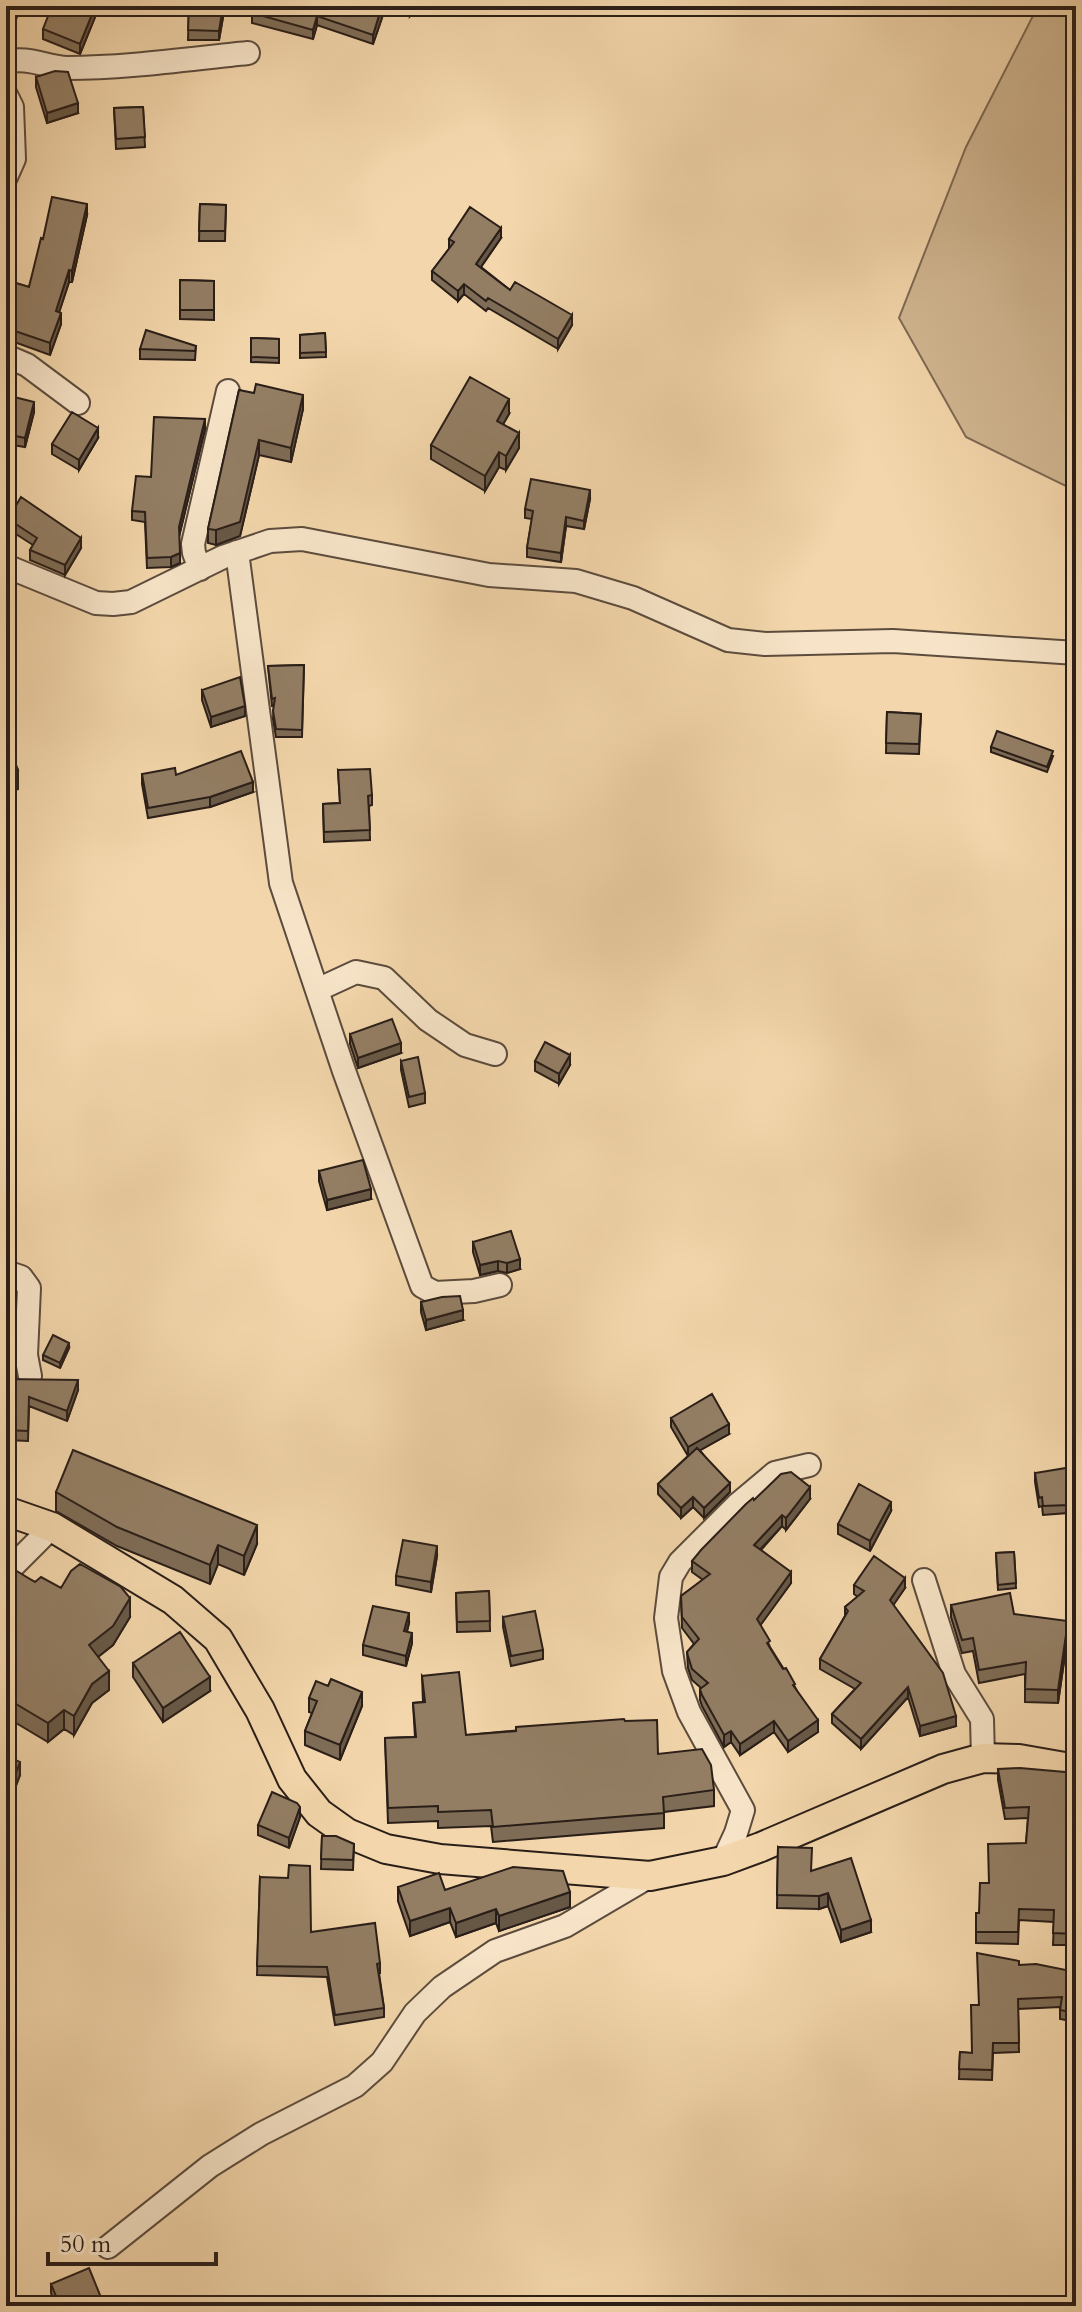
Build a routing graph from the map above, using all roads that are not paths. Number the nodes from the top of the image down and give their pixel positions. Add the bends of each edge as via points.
1 (248, 53) dead end
2 (6, 62) edge
3 (6, 95) edge
4 (6, 177) edge
5 (6, 356) edge
6 (228, 391) dead end
7 (78, 403) dead end
8 (237, 552) junction
9 (6, 566) edge
10 (200, 569) junction
11 (1076, 653) edge
12 (317, 990) junction
13 (495, 1054) dead end
14 (6, 1272) edge
15 (500, 1285) dead end
16 (30, 1376) edge
17 (809, 1465) dead end
18 (6, 1511) edge
19 (52, 1527) junction
20 (6, 1573) edge
21 (924, 1580) dead end
22 (983, 1758) junction
23 (1076, 1769) edge
24 (723, 1861) junction
25 (650, 1876) junction
26 (108, 2247) dead end

1 - 2 street via 64,68 16,59
3 - 4 street via 12,107 14,159
5 - 7 street
6 - 10 street via 193,544
8 - 10 street
8 - 11 street via 270,541 302,539 489,575 576,581 633,598 728,640 893,641
8 - 12 street via 281,883
9 - 10 street via 96,603 113,604 131,602
12 - 13 street via 356,972 384,978 428,1020 465,1045
12 - 15 street via 422,1286 435,1293
14 - 16 street via 21,1277 29,1288
17 - 24 street via 775,1473 680,1562 671,1577 666,1618 674,1671 689,1712 743,1810
18 - 19 main road
19 - 20 street
19 - 25 main road via 173,1600 218,1639 292,1779 319,1813 347,1833 386,1849 440,1859
21 - 22 street via 954,1674 982,1719
22 - 23 main road
22 - 24 main road via 943,1769
24 - 25 main road
25 - 26 street via 565,1926 495,1951 415,2013 382,2062 355,2086 210,2166

